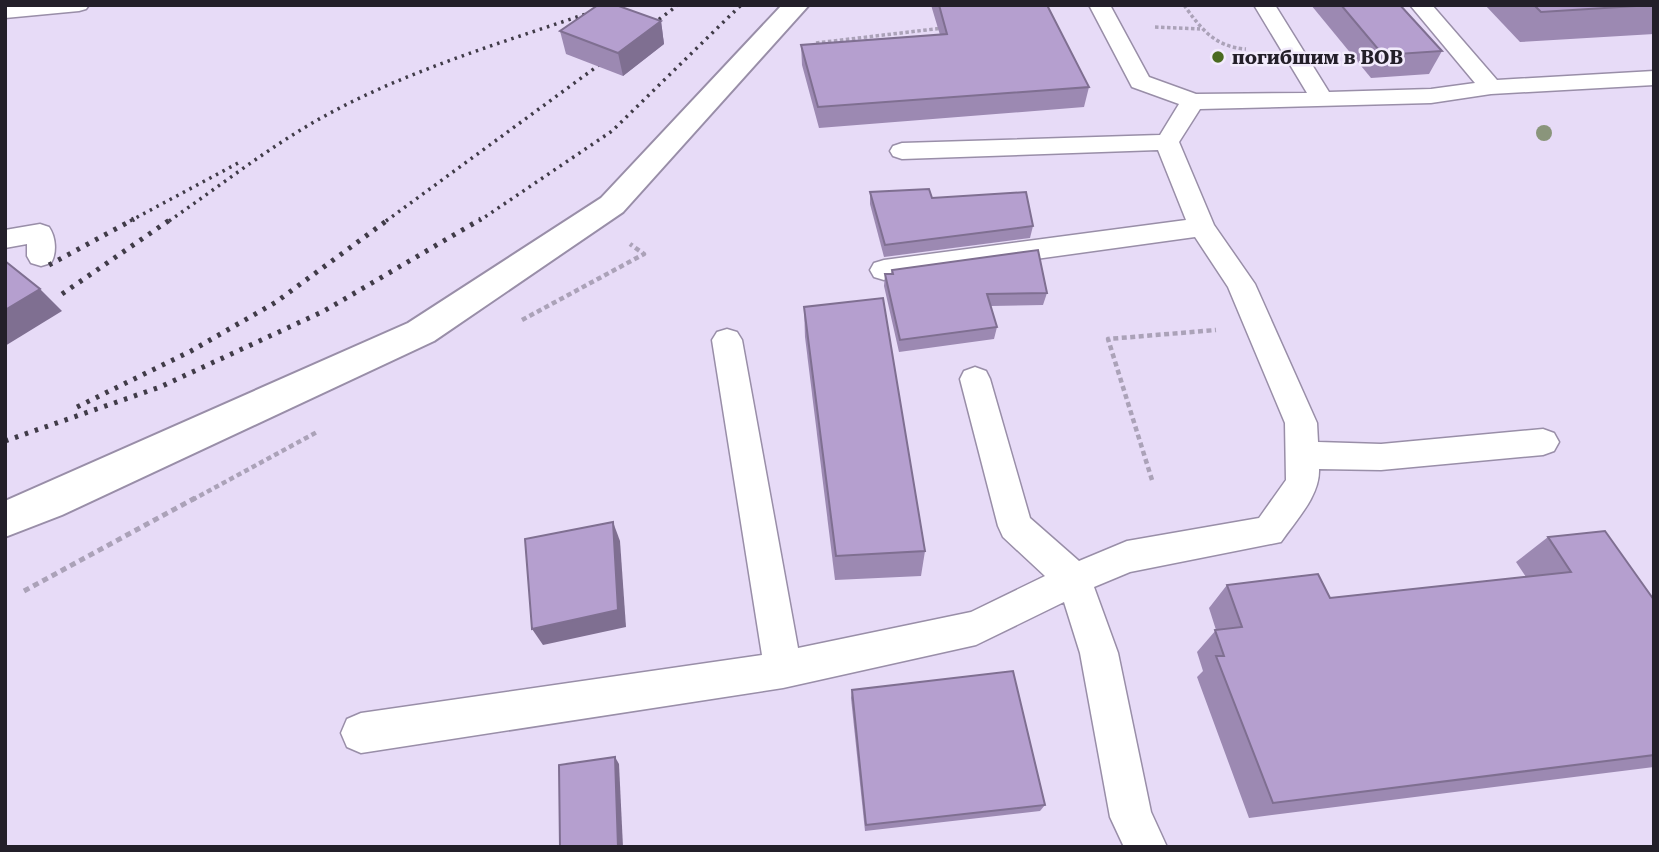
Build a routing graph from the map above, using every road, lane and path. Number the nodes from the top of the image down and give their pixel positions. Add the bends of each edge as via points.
1 (79, 5) edge
2 (796, 5) edge
3 (1099, 5) edge
4 (1184, 5) edge
5 (1264, 5) edge
6 (1420, 5) edge
7 (5, 12) edge
8 (946, 28) edge
9 (1250, 49) dead end
10 (750, 54) junction
11 (1654, 78) edge
12 (1491, 87) junction
13 (1322, 99) junction
14 (1193, 101) junction
15 (1167, 142) junction
16 (902, 151) dead end
17 (1202, 227) junction
18 (5, 239) edge
19 (41, 256) dead end
20 (884, 270) dead end
21 (1229, 329) dead end
22 (727, 340) dead end
23 (975, 379) dead end
24 (1543, 442) dead end
25 (1302, 455) junction
26 (1152, 480) dead end
27 (5, 519) edge
28 (1074, 579) junction
29 (783, 670) junction
30 (361, 733) dead end
31 (1146, 847) edge

1 - 7 lane
2 - 10 street
3 - 14 lane via 1140,82
4 - 9 path via 1209,40 1232,50
5 - 13 lane
6 - 12 lane
8 - 10 path via 799,46 772,61
10 - 27 street via 612,205 421,332
11 - 12 lane
12 - 13 lane via 1431,96
13 - 14 lane
14 - 15 lane
15 - 16 lane
15 - 17 lane
17 - 20 lane
17 - 25 lane via 1241,284 1301,423
18 - 19 lane via 40,233
21 - 26 path via 1108,339
22 - 29 lane
23 - 28 lane via 1015,526
24 - 25 lane via 1381,457
25 - 28 lane via 1303,483 1269,531 1127,557
28 - 29 lane via 976,628
28 - 31 lane via 1099,653 1130,817
29 - 30 lane

